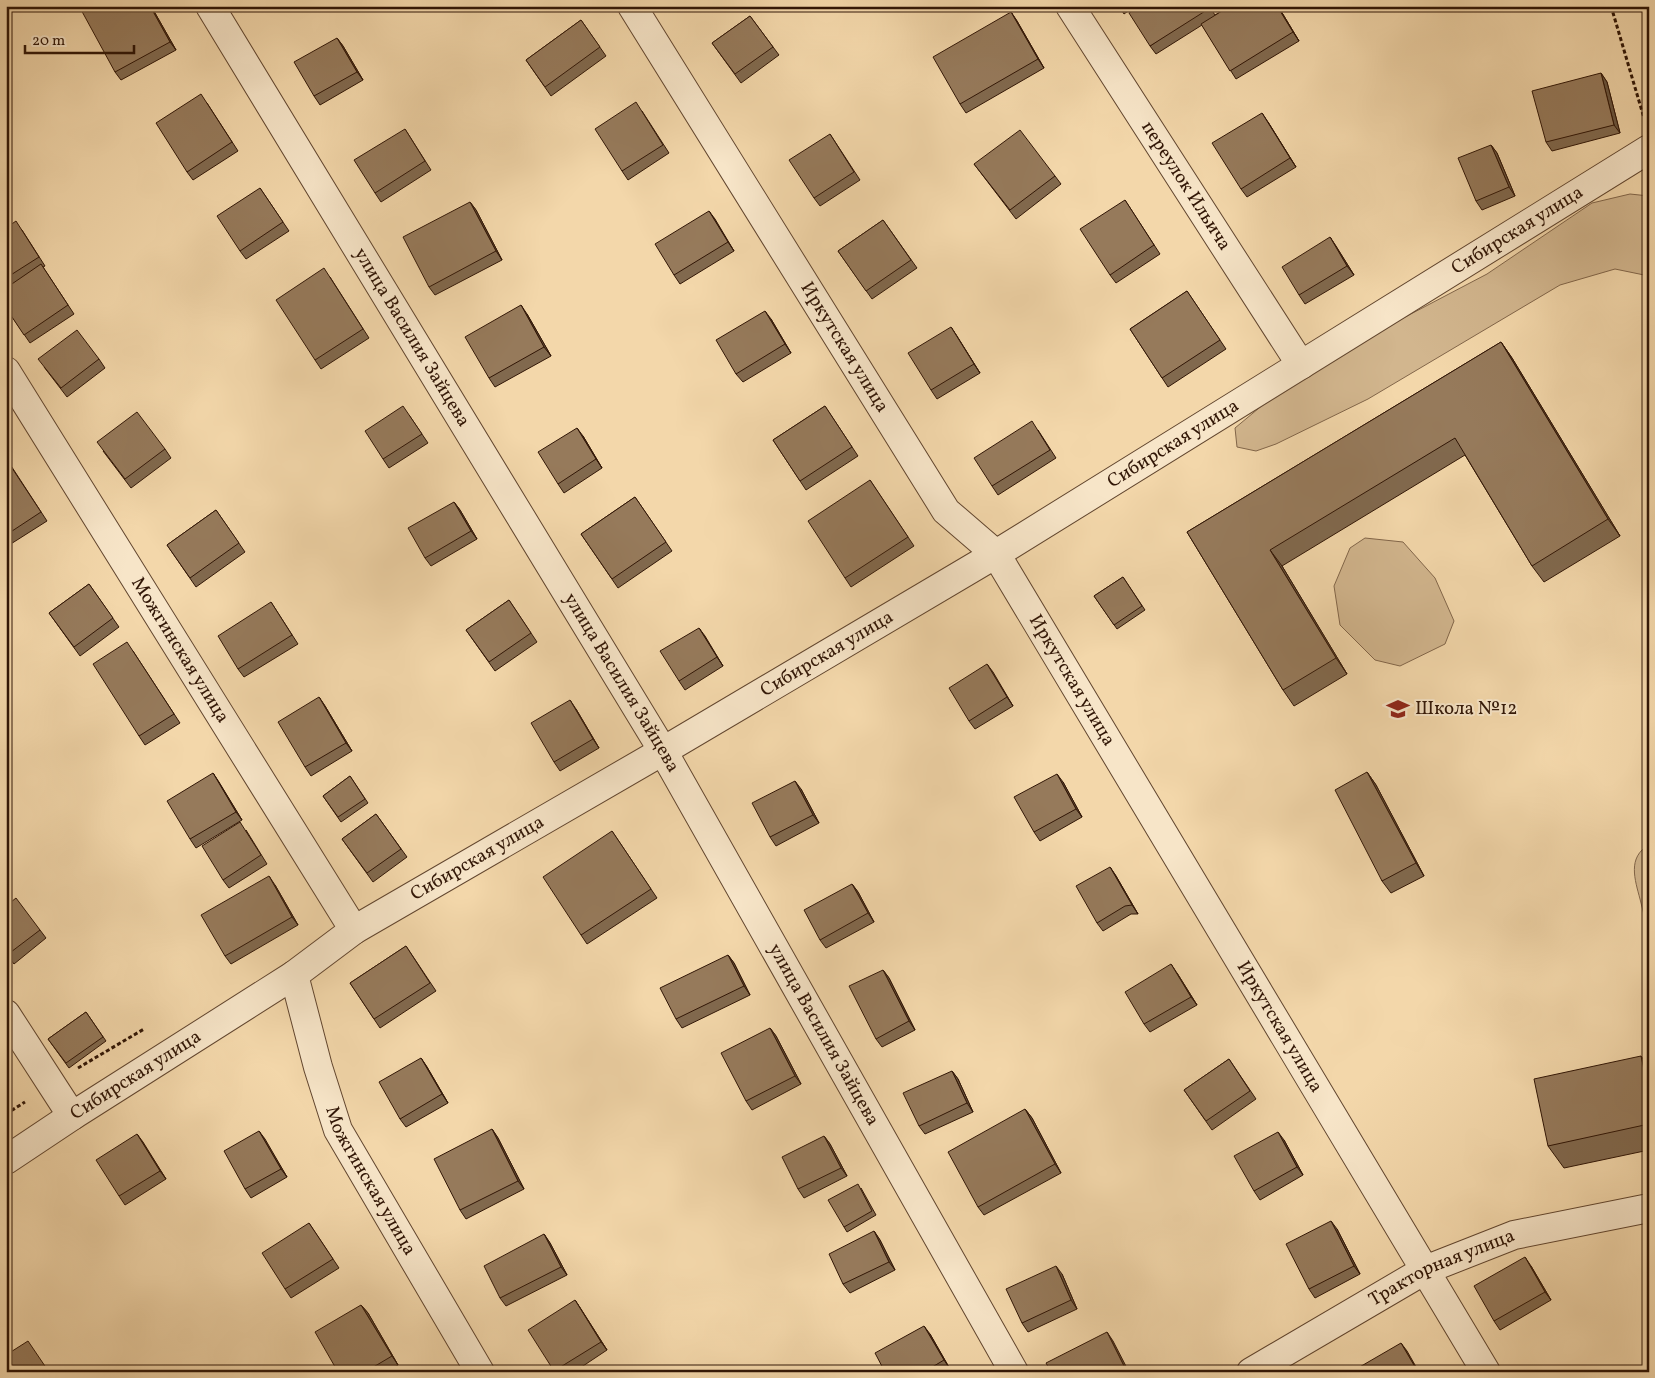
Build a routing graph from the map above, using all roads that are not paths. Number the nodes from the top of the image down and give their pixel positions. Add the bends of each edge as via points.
1 (210, 6) edge
2 (632, 6) edge
3 (1070, 6) edge
4 (1647, 137) edge
5 (1301, 365) junction
6 (6, 371) edge
7 (996, 554) junction
8 (663, 751) junction
9 (354, 930) junction
10 (294, 975) junction
11 (6, 1014) edge
12 (72, 1116) junction
13 (6, 1160) edge
14 (1649, 1208) edge
15 (1425, 1270) junction
16 (480, 1372) edge
17 (1014, 1372) edge
18 (1251, 1372) edge
19 (1486, 1372) edge

1 - 8 street, улица Василия Зайцева
2 - 7 street, Иркутская улица via 946,511
3 - 5 street, переулок Ильича
4 - 5 street, Сибирская улица
5 - 7 street, Сибирская улица
6 - 9 street, Можгинская улица
7 - 8 street, Сибирская улица
7 - 15 street, Иркутская улица
8 - 9 street, Сибирская улица
8 - 17 street, улица Василия Зайцева
9 - 10 street, Сибирская улица
10 - 12 street, Сибирская улица
10 - 16 street, Можгинская улица via 338,1130
11 - 12 street
12 - 13 street, Сибирская улица
14 - 15 street, Тракторная улица via 1514,1236
15 - 18 street, Тракторная улица
15 - 19 street, Иркутская улица

